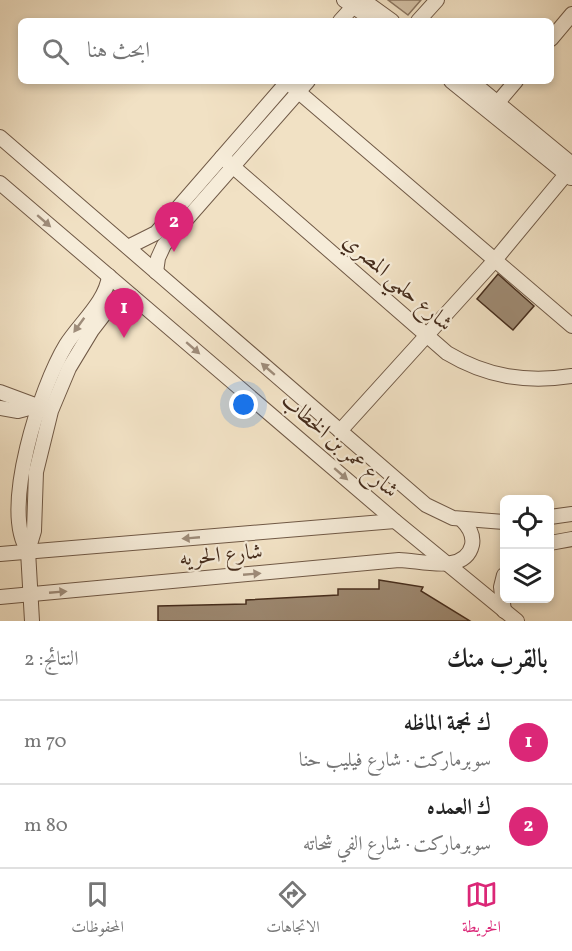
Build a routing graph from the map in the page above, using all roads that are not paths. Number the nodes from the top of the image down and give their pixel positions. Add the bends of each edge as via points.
1 (437, 0) edge
2 (362, 9) edge
3 (572, 15) edge
4 (346, 18) edge
5 (384, 18) edge
6 (421, 18) edge
7 (554, 36) edge
8 (286, 84) edge
9 (457, 84) edge
10 (474, 84) edge
11 (513, 84) edge
12 (303, 86) edge
13 (494, 107) junction
14 (0, 137) edge
15 (228, 162) junction
16 (570, 171) edge
17 (0, 183) edge
18 (128, 247) junction
19 (495, 260) junction
20 (156, 272) junction
21 (109, 276) junction
22 (132, 296) junction
23 (572, 326) edge
24 (425, 336) junction
25 (572, 376) edge
26 (0, 392) edge
27 (37, 406) junction
28 (0, 408) edge
29 (51, 411) junction
30 (340, 431) junction
31 (572, 514) edge
32 (554, 517) edge
33 (462, 520) junction
34 (396, 521) junction
35 (500, 522) edge
36 (572, 539) edge
37 (554, 542) edge
38 (28, 551) junction
39 (0, 554) edge
40 (446, 563) junction
41 (30, 595) junction
42 (0, 597) edge
43 (503, 603) edge
44 (504, 611) junction
45 (32, 621) edge
46 (516, 621) edge

1 - 6 street
2 - 4 street
2 - 5 street
3 - 7 street
8 - 15 street
9 - 13 street
10 - 13 street
11 - 13 street
12 - 15 street
12 - 19 street
13 - 16 street
14 - 18 street, شارع عمر بن الخطاب
15 - 18 street via 156,233
15 - 20 street via 164,245
15 - 24 street, شارع حلمي المصري
16 - 19 street
17 -> 21 street, شارع عمر بن الخطاب
18 - 20 street, شارع عمر بن الخطاب
19 - 23 street
19 - 24 street
30 -> 20 street, شارع عمر بن الخطاب
21 - 22 street, شارع عمر بن الخطاب
21 -> 27 street via 104,294 57,360
22 - 29 street via 112,304 92,330 69,368
22 -> 34 street, شارع عمر بن الخطاب
24 - 25 street, شارع حلمي المصري via 459,361 492,373 526,379
24 - 30 street
26 - 27 street
27 - 28 street via 18,411
27 - 29 street
27 - 38 street via 20,484 20,533
29 - 38 street via 36,472 34,531
30 - 33 street, شارع عمر بن الخطاب via 426,505
31 - 32 street
33 - 35 street
33 - 40 street via 470,530 471,549 464,558
34 -> 38 street, شارع الحريه
34 - 40 street, شارع عمر بن الخطاب
36 - 37 street
38 - 39 street, شارع الحريه
38 - 41 street
41 -> 40 street, شارع الحريه via 399,560
40 - 44 street, شارع عمر بن الخطاب
41 - 42 street, شارع الحريه
41 - 45 street
43 - 44 street
44 - 46 street, شارع عمر بن الخطاب

